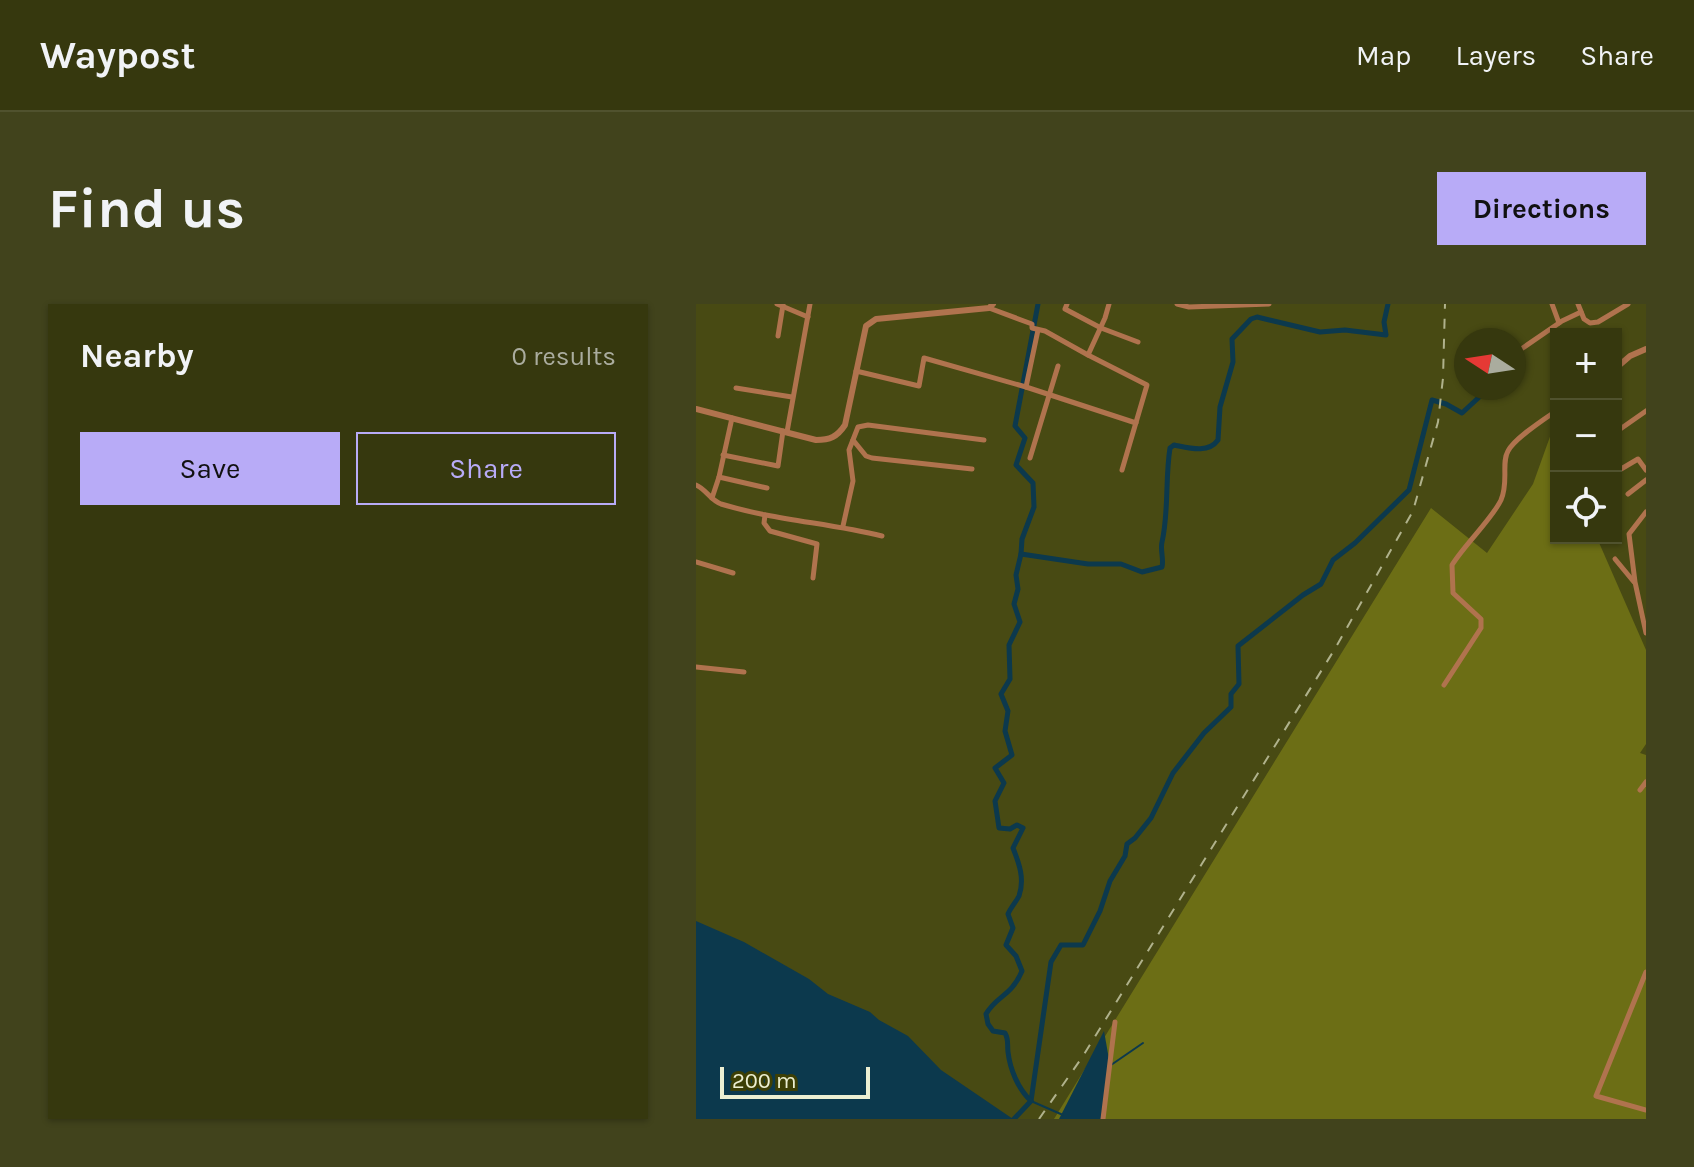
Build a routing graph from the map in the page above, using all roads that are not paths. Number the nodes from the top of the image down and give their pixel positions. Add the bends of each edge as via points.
1 (810, 304) edge
2 (1067, 304) edge
3 (1109, 304) edge
4 (1177, 304) edge
5 (1238, 304) edge
6 (1269, 304) edge
7 (1552, 304) edge
8 (1578, 304) edge
9 (1628, 304) edge
10 (781, 305) edge
11 (991, 306) edge
12 (1581, 312) junction
13 (808, 317) junction
14 (1559, 323) junction
15 (1101, 328) junction
16 (1035, 329) junction
17 (778, 336) dead end
18 (1138, 342) dead end
19 (1526, 346) edge
20 (1646, 349) edge
21 (1088, 355) junction
22 (1622, 363) edge
23 (1058, 366) dead end
24 (856, 371) junction
25 (1026, 387) junction
26 (736, 388) dead end
27 (1049, 395) junction
28 (792, 397) junction
29 (696, 409) edge
30 (1646, 411) edge
31 (1550, 415) edge
32 (732, 417) junction
33 (1136, 423) junction
34 (1622, 428) edge
35 (785, 432) junction
36 (852, 439) junction
37 (984, 440) dead end
38 (1646, 454) edge
39 (723, 455) junction
40 (1030, 458) dead end
41 (1638, 459) junction
42 (1622, 468) edge
43 (972, 469) dead end
44 (1122, 470) dead end
45 (1646, 470) edge
46 (719, 477) junction
47 (1646, 480) edge
48 (696, 485) edge
49 (767, 488) dead end
50 (1628, 494) dead end
51 (712, 498) junction
52 (1646, 512) edge
53 (766, 514) junction
54 (843, 526) junction
55 (882, 536) dead end
56 (1615, 559) dead end
57 (697, 565) edge
58 (733, 573) dead end
59 (813, 578) dead end
60 (1635, 582) junction
61 (1646, 633) edge
62 (696, 667) edge
63 (744, 672) dead end
64 (1444, 685) dead end
65 (1646, 782) edge
66 (1640, 790) dead end
67 (1646, 972) edge
68 (1115, 1022) dead end
69 (1646, 1110) edge
70 (1103, 1119) edge

1 - 13 street
2 - 15 street via 1065,309
3 - 15 street
4 - 5 street
5 - 6 street
7 - 14 street
8 - 12 street
9 - 12 street via 1598,322 1590,323
10 - 13 street
10 - 17 street
11 - 16 street
11 - 24 street via 876,319 866,326
12 - 14 street
13 - 28 street
14 - 19 street
15 - 18 street
15 - 21 street
16 - 21 street
16 - 25 street
20 - 22 street
21 - 33 street via 1147,385
23 - 27 street
24 - 25 street via 919,386 924,358
24 - 35 street via 839,435 816,440
25 - 27 street
26 - 28 street
27 - 33 street
27 - 40 street
28 - 35 street
29 - 32 street
30 - 34 street
31 - 64 street via 1508,451 1500,502 1452,565 1453,593 1481,619 1481,628
32 - 35 street
32 - 39 street
33 - 44 street
35 - 39 street via 778,466
36 - 37 street via 858,427 868,425
36 - 43 street via 872,458
36 - 54 street via 853,481
38 - 41 street
39 - 46 street
41 - 42 street
41 - 45 street
46 - 49 street
46 - 51 street
47 - 50 street
48 - 51 street
51 - 53 street
52 - 60 street via 1629,534
53 - 54 street
53 - 59 street via 764,523 770,531 817,544
54 - 55 street
56 - 60 street
57 - 58 street
60 - 61 street
62 - 63 street
65 - 66 street
67 - 69 street via 1596,1096
68 - 70 street

